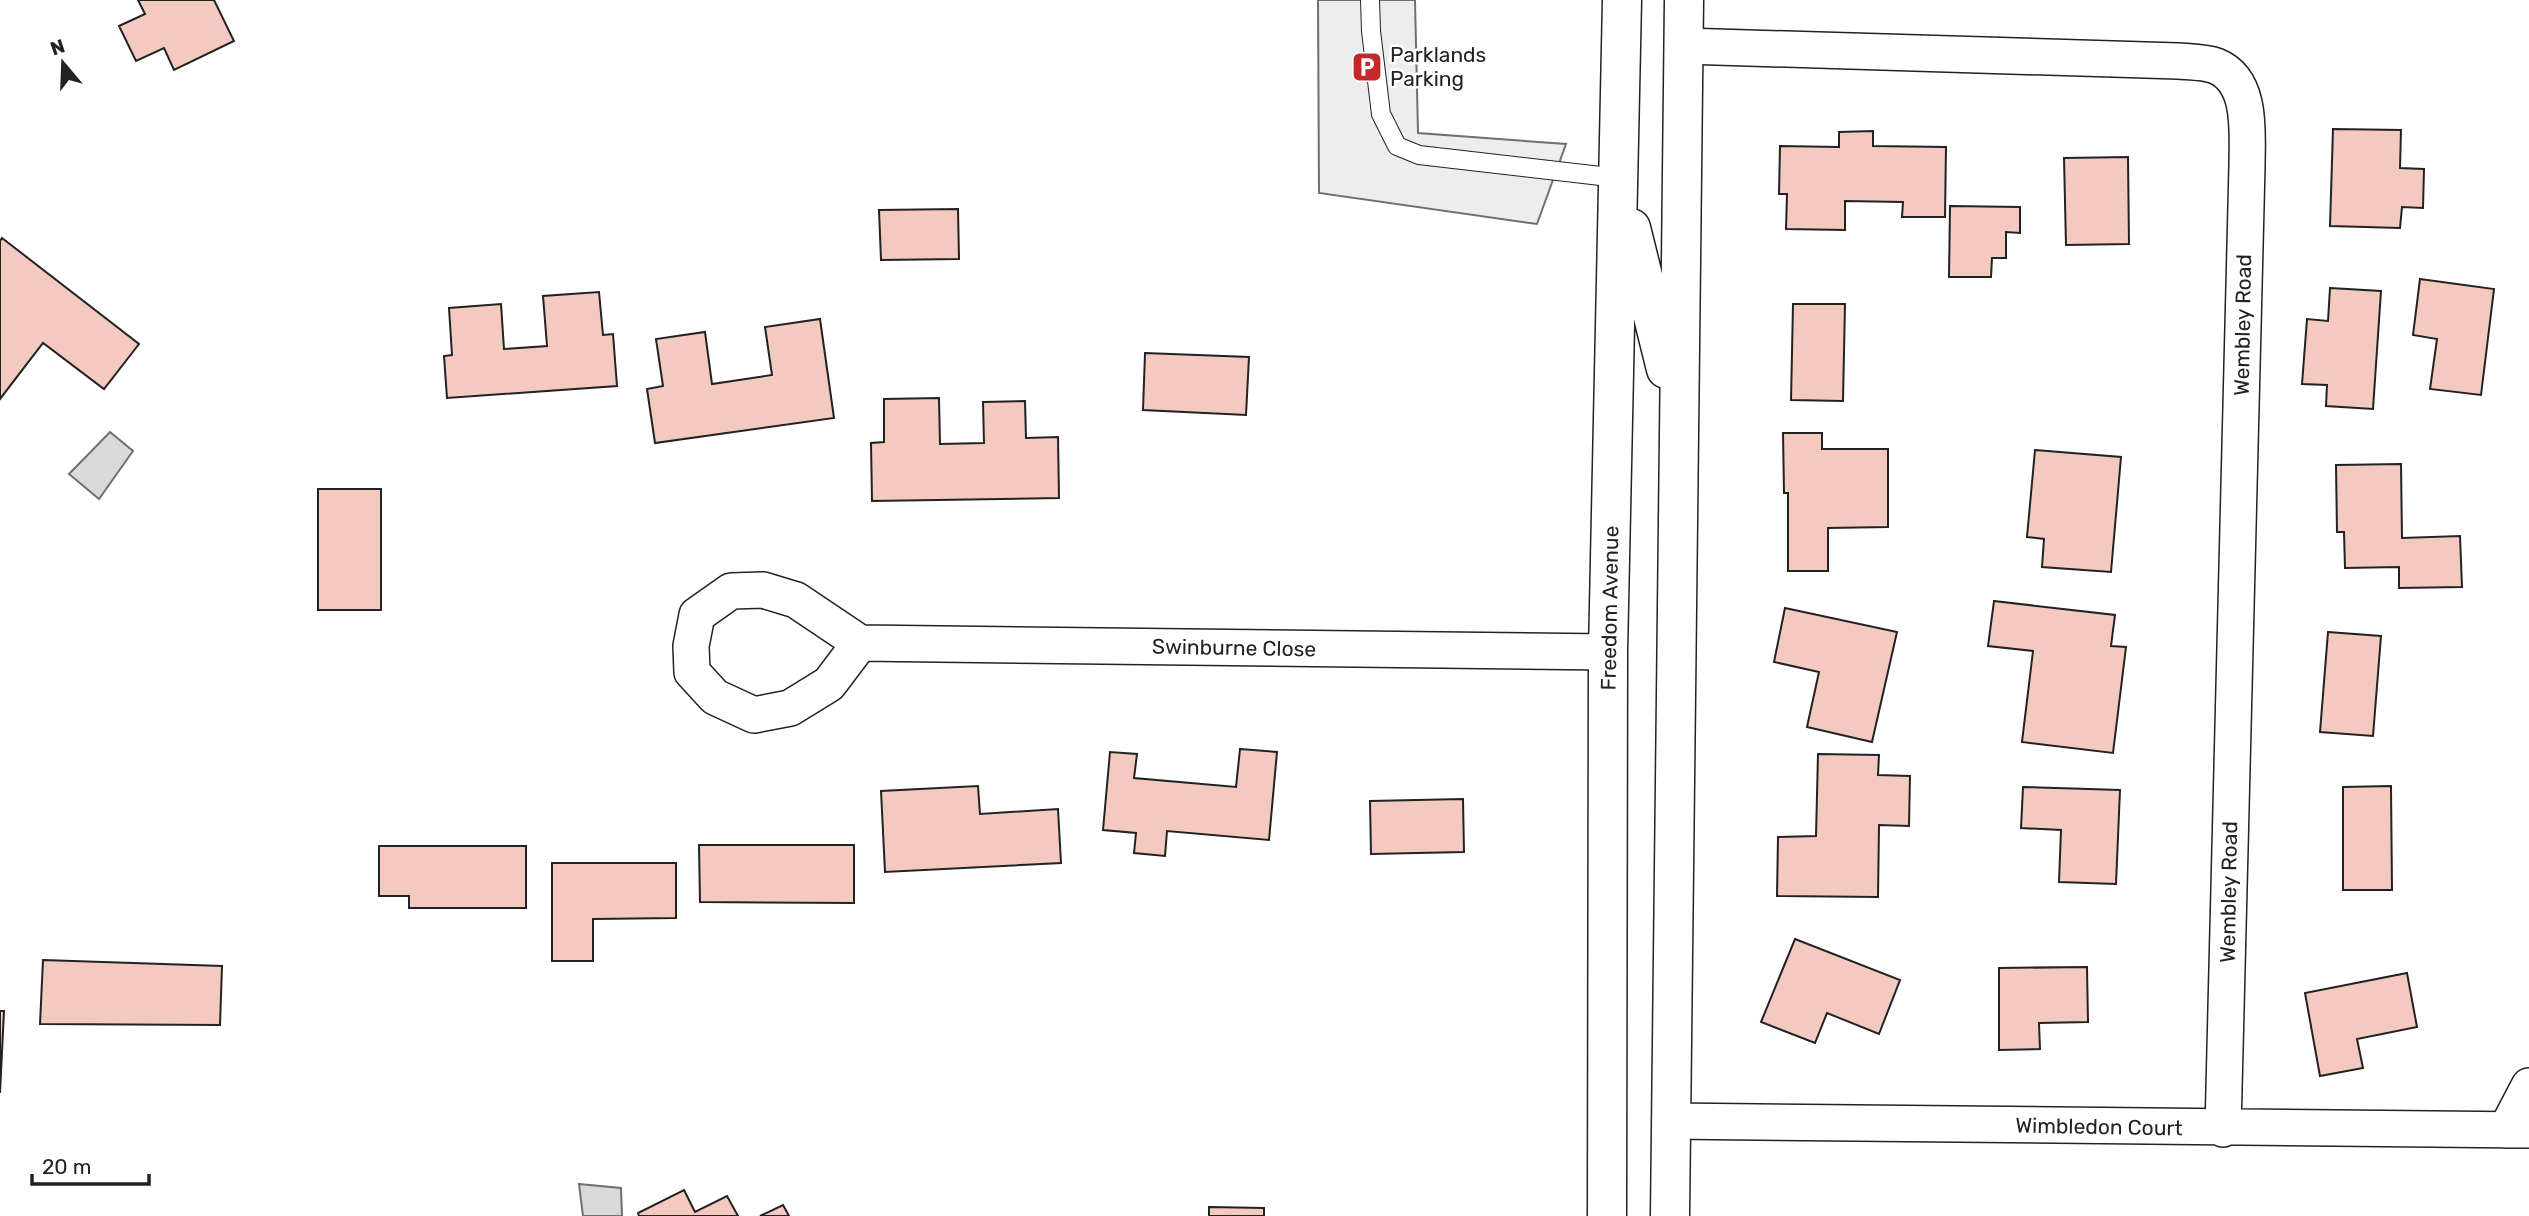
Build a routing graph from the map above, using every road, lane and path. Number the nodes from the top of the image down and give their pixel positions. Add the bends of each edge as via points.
1 (1370, 0) edge
2 (1622, 0) edge
3 (1684, 0) edge
4 (1684, 46) junction
5 (1618, 178) junction
6 (1679, 420) junction
7 (860, 643) junction
8 (1608, 652) junction
9 (2529, 1086) edge
10 (1670, 1121) junction
11 (2223, 1129) junction
12 (2517, 1130) edge
13 (1607, 1216) edge
14 (1670, 1216) edge

1 - 5 lane via 1381,114 1397,146 1419,155
2 - 5 main road, Freedom Avenue
3 - 4 main road
4 - 6 main road
4 - 11 street, Wembley Road via 2178,61 2217,66 2238,83 2246,111 2247,166
5 - 6 main road
5 - 8 main road, Freedom Avenue
6 - 10 main road
7 - 7 street via 796,600 763,590 731,590 697,615 692,672 715,698 754,715 790,708 829,684
7 - 8 street, Swinburne Close
8 - 13 main road, Freedom Avenue
9 - 12 street
10 - 11 street, Wimbledon Court
10 - 14 main road
11 - 12 street, Wimbledon Court

